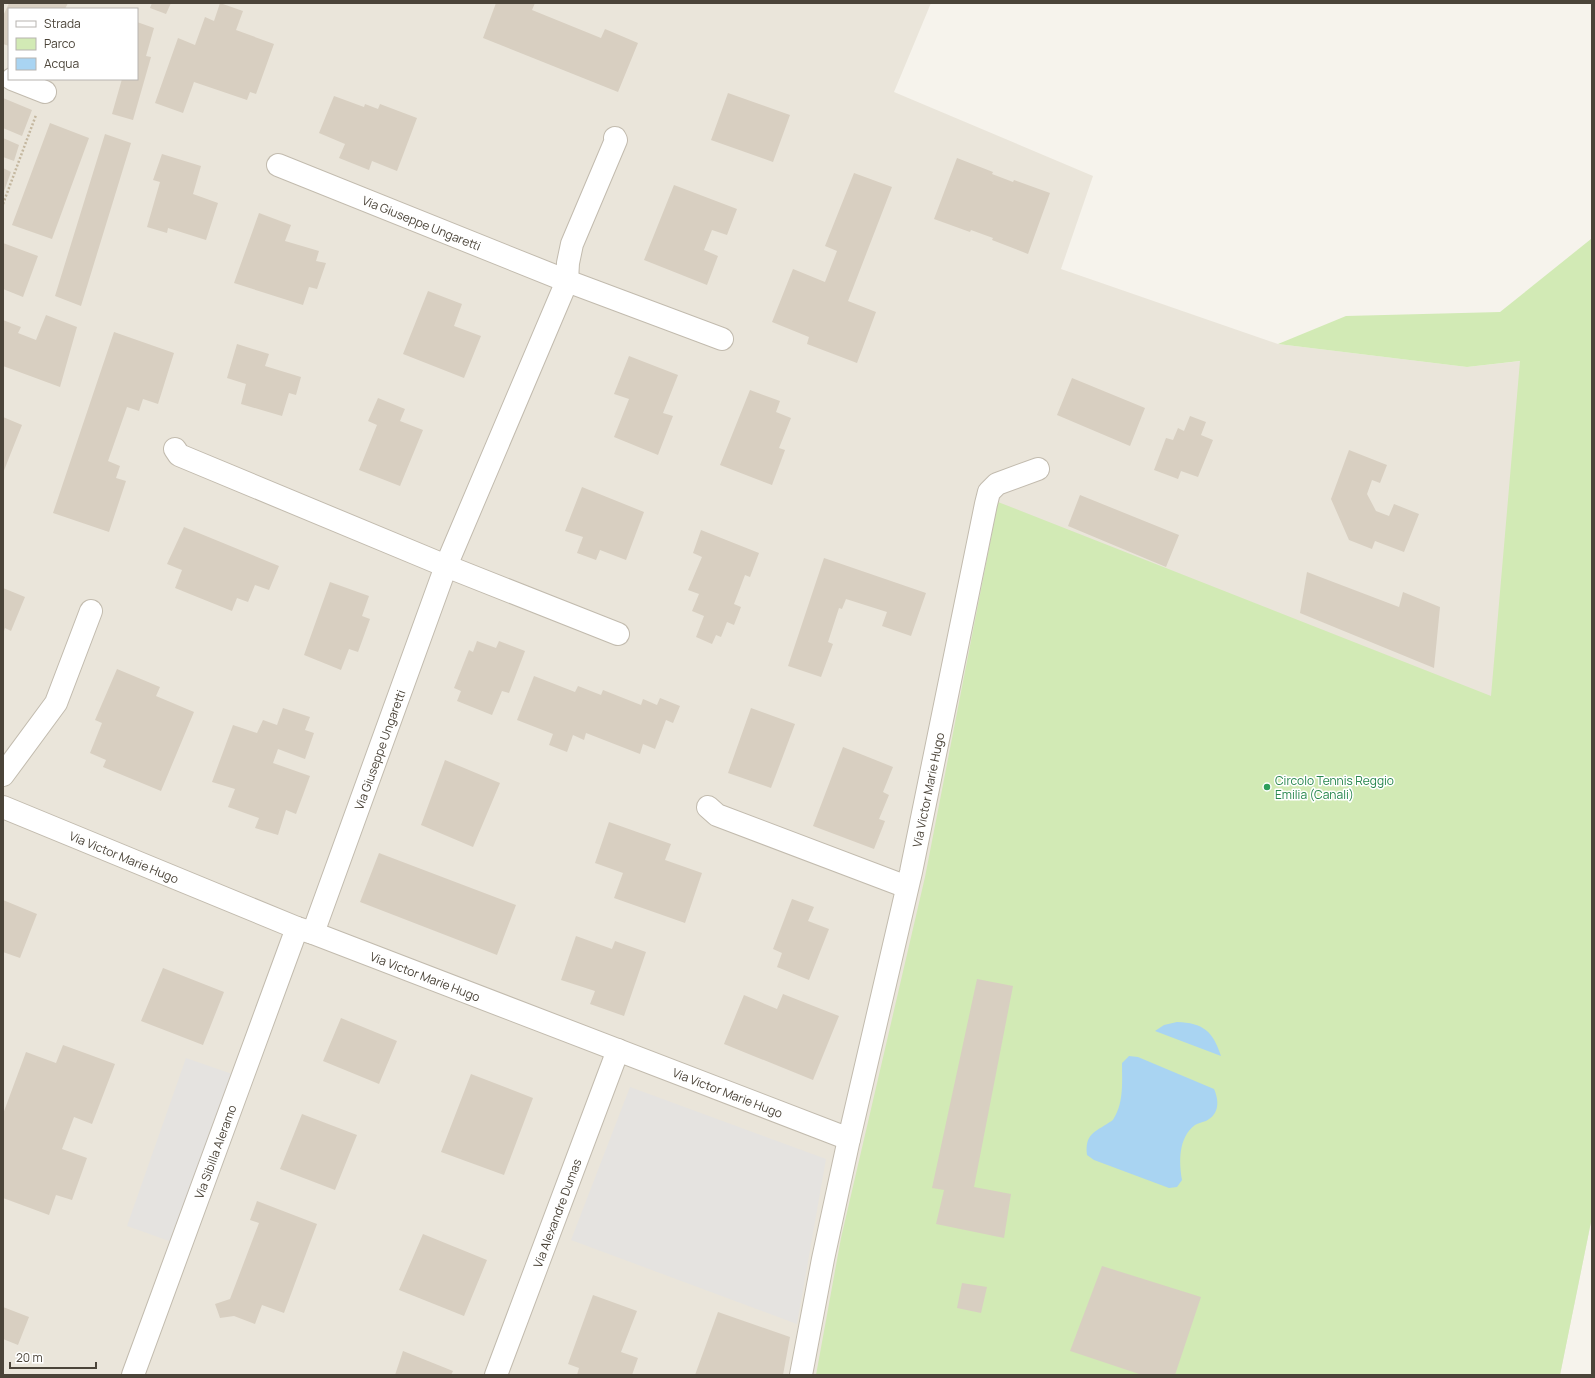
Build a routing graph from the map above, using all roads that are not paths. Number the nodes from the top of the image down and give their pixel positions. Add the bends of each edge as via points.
1 (15, 80) edge
2 (45, 92) road end
3 (615, 138) dead end
4 (278, 165) dead end
5 (567, 281) junction
6 (722, 338) dead end
7 (174, 449) dead end
8 (1038, 469) dead end
9 (446, 566) junction
10 (91, 612) dead end
11 (618, 634) dead end
12 (3, 775) edge
13 (3, 807) edge
14 (708, 807) dead end
15 (907, 887) junction
16 (305, 930) junction
17 (618, 1050) junction
18 (849, 1139) junction
19 (133, 1375) edge
20 (496, 1375) edge
21 (801, 1375) edge

1 - 2 street
3 - 5 street, Via Giuseppe Ungaretti via 572,244
4 - 5 street, Via Giuseppe Ungaretti
5 - 6 street, Via Giuseppe Ungaretti
5 - 9 street, Via Giuseppe Ungaretti
7 - 9 street via 179,455
8 - 15 street, Via Victor Marie Hugo via 997,484 989,492
9 - 11 street
9 - 16 street, Via Giuseppe Ungaretti
10 - 12 street via 56,703
13 - 16 street, Via Victor Marie Hugo
14 - 15 street via 717,815
15 - 18 street, Via Victor Marie Hugo
16 - 17 street, Via Victor Marie Hugo
16 - 19 street, Via Sibilla Aleramo
17 - 18 street, Via Victor Marie Hugo
17 - 20 street, Via Alexandre Dumas
18 - 21 street, Via Victor Marie Hugo

